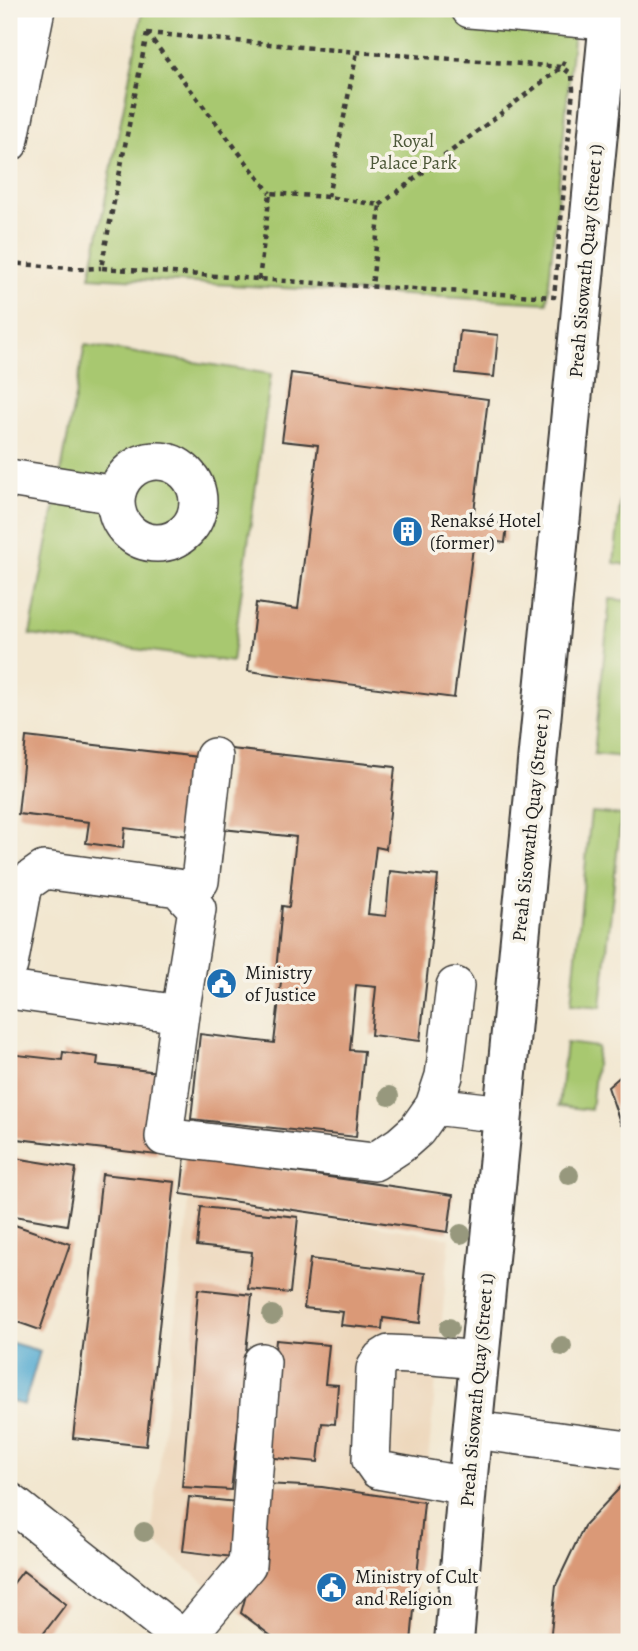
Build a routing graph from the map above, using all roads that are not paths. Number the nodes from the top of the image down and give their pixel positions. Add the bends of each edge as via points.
1 (36, 9) edge
2 (470, 9) edge
3 (616, 17) edge
4 (9, 143) edge
5 (9, 478) edge
6 (116, 495) dead end
7 (214, 757) dead end
8 (186, 896) junction
9 (9, 965) edge
10 (455, 986) dead end
11 (9, 990) edge
12 (180, 1014) junction
13 (434, 1106) junction
14 (503, 1114) junction
15 (480, 1360) junction
16 (262, 1362) dead end
17 (473, 1430) junction
18 (629, 1450) edge
19 (467, 1486) junction
20 (9, 1501) edge
21 (186, 1641) edge
22 (454, 1642) edge

1 - 4 street
2 - 3 street
3 - 14 main road, Preah Sisowath Quay (Street 1)
5 - 6 street
7 - 8 street via 200,881
8 - 9 street via 178,888 44,870 24,884
8 - 12 street via 197,909
10 - 13 street via 444,1076
11 - 12 street
12 - 13 street via 164,1137 374,1162 417,1130
13 - 14 street
14 - 15 main road, Preah Sisowath Quay (Street 1)
15 - 17 main road, Preah Sisowath Quay (Street 1)
15 - 19 street via 389,1354 375,1369 371,1460 378,1469
16 - 21 street via 247,1565
17 - 18 street
17 - 19 main road, Preah Sisowath Quay (Street 1)
19 - 22 main road, Preah Sisowath Quay (Street 1)
20 - 21 street

